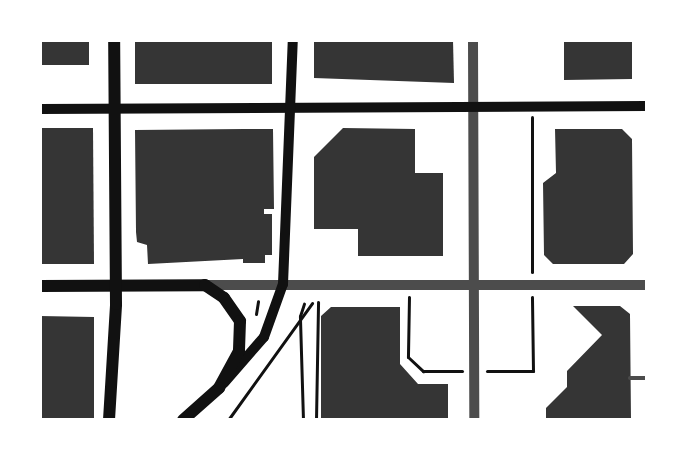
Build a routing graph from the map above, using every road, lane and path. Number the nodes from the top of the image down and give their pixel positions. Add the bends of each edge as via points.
1 (114, 40) edge
2 (293, 40) edge
3 (473, 40) edge
4 (532, 106) junction
5 (646, 106) edge
6 (114, 108) junction
7 (290, 108) junction
8 (473, 108) junction
9 (40, 109) edge
10 (532, 280) dead end
11 (283, 284) junction
12 (206, 285) junction
13 (474, 285) junction
14 (646, 285) edge
15 (40, 286) edge
16 (115, 286) junction
17 (532, 291) dead end
18 (258, 301) dead end
19 (318, 302) dead end
20 (312, 303) dead end
21 (304, 304) dead end
22 (408, 307) dead end
23 (256, 314) dead end
24 (301, 323) junction
25 (115, 330) junction
26 (467, 371) dead end
27 (478, 371) dead end
28 (630, 378) dead end
29 (646, 378) edge
30 (219, 388) junction
31 (109, 420) edge
32 (117, 420) edge
33 (183, 420) edge
34 (228, 420) edge
35 (303, 420) edge
36 (316, 420) edge
37 (474, 420) edge

1 - 6 main road
2 - 7 main road
3 - 8 street
4 - 5 main road
4 - 8 main road
4 - 10 path
6 - 7 main road
6 - 9 main road
6 - 16 main road
7 - 8 main road
7 - 11 main road
8 - 13 street
11 - 12 street
11 - 13 street
11 - 30 main road via 264,338
12 - 16 main road
12 - 30 main road via 231,306 242,329 239,351
13 - 14 street
13 - 37 street
15 - 16 main road
16 - 25 main road
17 - 27 path via 532,371
18 - 23 path
19 - 36 path
20 - 24 path
21 - 24 path
22 - 26 path via 408,357 423,371
24 - 34 path
24 - 35 path
25 - 31 main road
25 - 32 main road
28 - 29 lane
30 - 33 main road

